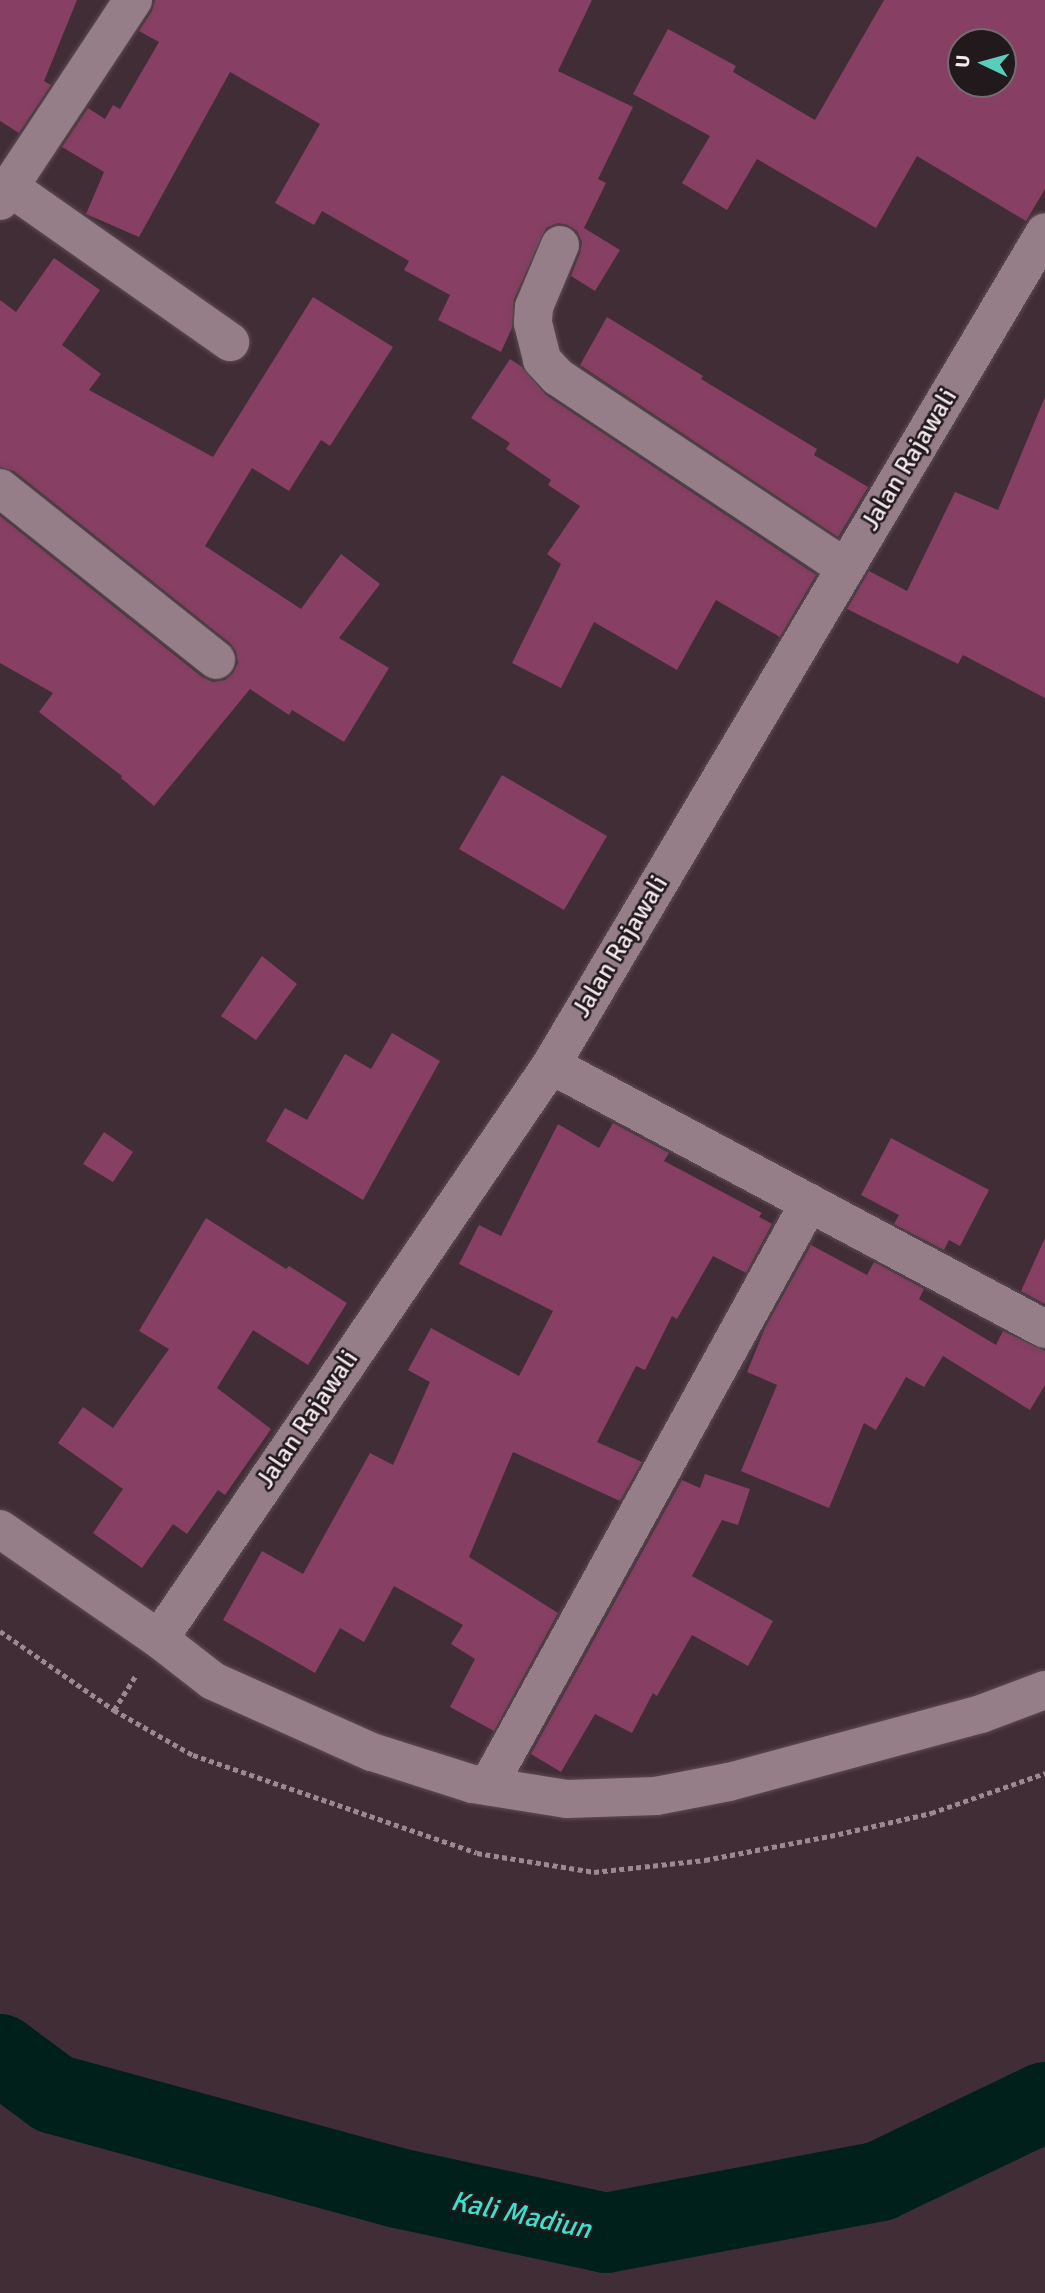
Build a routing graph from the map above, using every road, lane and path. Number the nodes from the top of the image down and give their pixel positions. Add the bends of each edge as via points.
1 (133, 0) edge
2 (6, 195) edge
3 (1045, 232) edge
4 (560, 245) dead end
5 (230, 342) dead end
6 (0, 488) edge
7 (845, 568) junction
8 (216, 660) dead end
9 (551, 1065) junction
10 (809, 1203) junction
11 (1045, 1329) edge
12 (0, 1529) edge
13 (159, 1639) junction
14 (1045, 1689) edge
15 (488, 1786) junction

1 - 2 street
2 - 5 street
3 - 7 street, Jalan Rajawali
4 - 7 street via 534,307 542,360 558,377
6 - 8 street
7 - 9 street, Jalan Rajawali
9 - 10 street
9 - 13 street, Jalan Rajawali
10 - 11 street
10 - 15 street
12 - 13 street
13 - 15 street via 213,1681 283,1713 372,1752
14 - 15 street via 981,1714 730,1782 656,1796 567,1798

